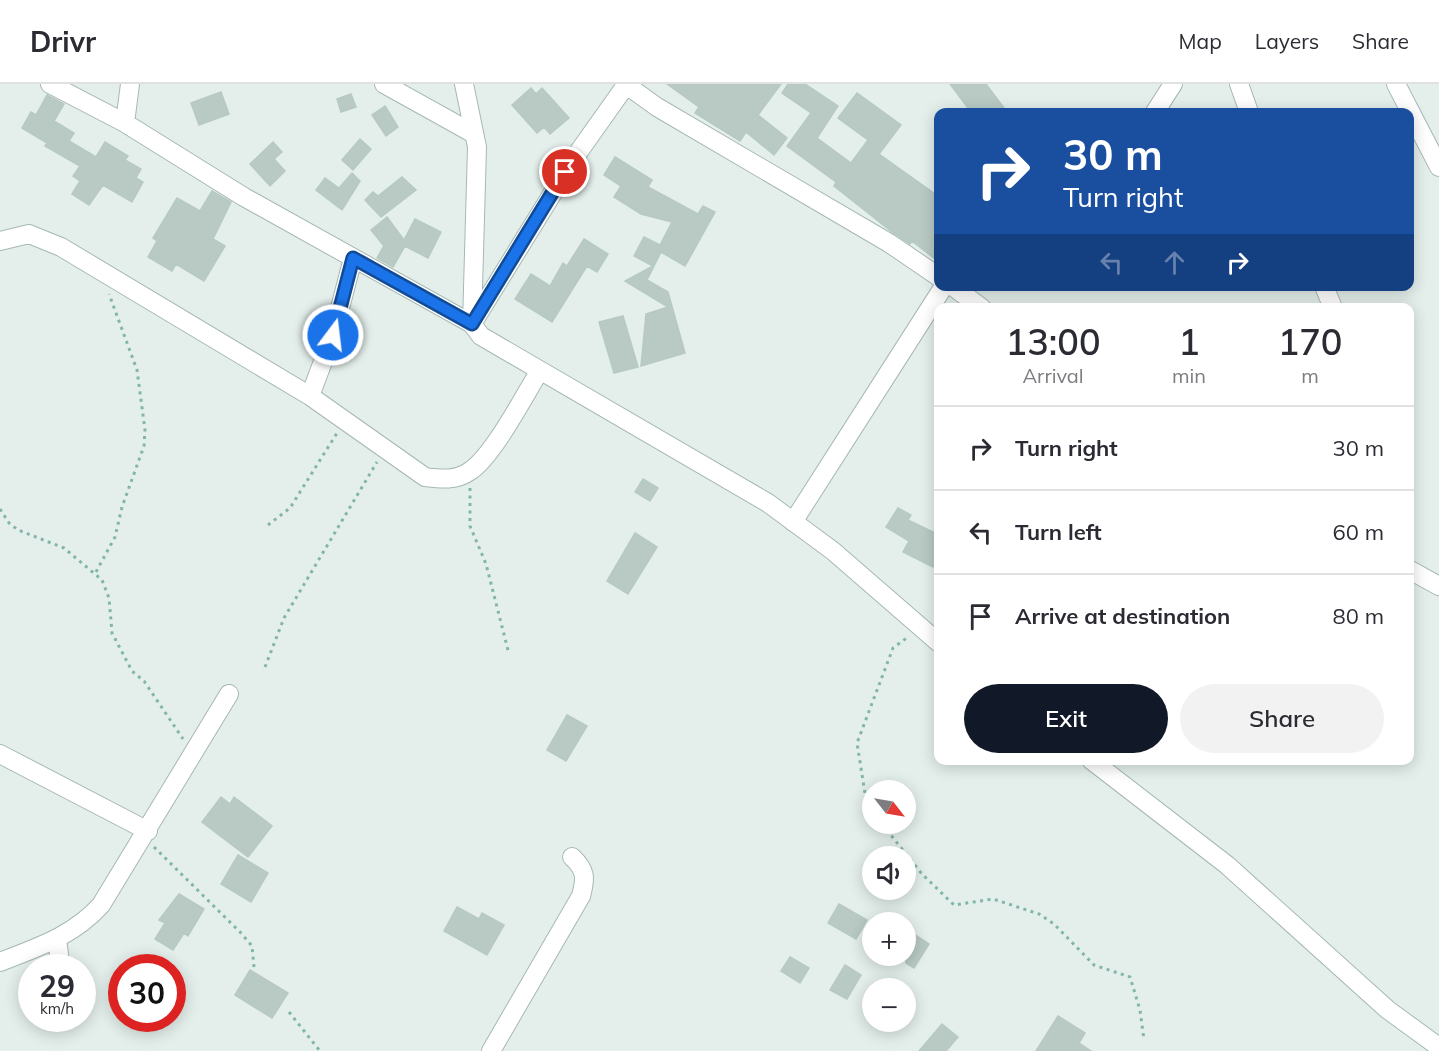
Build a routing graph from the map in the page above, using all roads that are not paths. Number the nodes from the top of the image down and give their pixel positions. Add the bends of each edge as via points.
1 (51, 84) edge
2 (130, 84) edge
3 (384, 84) edge
4 (464, 84) edge
5 (625, 84) edge
6 (1173, 84) edge
7 (1239, 84) edge
8 (1396, 84) edge
9 (1158, 108) edge
10 (1248, 108) edge
11 (1408, 108) edge
12 (1414, 119) edge
13 (125, 123) junction
14 (474, 134) junction
15 (1439, 167) edge
16 (0, 223) edge
17 (7, 238) edge
18 (353, 258) junction
19 (934, 274) edge
20 (941, 291) edge
21 (959, 291) edge
22 (975, 303) edge
23 (472, 324) junction
24 (539, 372) junction
25 (310, 396) junction
26 (793, 522) junction
27 (1414, 572) edge
28 (1439, 586) edge
29 (934, 639) edge
30 (229, 694) dead end
31 (0, 754) edge
32 (1097, 765) edge
33 (146, 834) junction
34 (572, 857) dead end
35 (57, 940) junction
36 (59, 954) edge
37 (0, 962) edge
38 (1439, 1047) edge
39 (491, 1051) edge

1 - 13 street
2 - 13 street
3 - 14 street
4 - 14 street
5 - 19 street via 657,107 890,243
5 - 23 street via 570,164
6 - 9 street
7 - 10 street
8 - 11 street
12 - 15 street
13 - 18 street via 244,197
14 - 23 street via 477,147
16 - 17 street
17 - 25 street via 28,234 43,238
18 - 23 street
18 - 25 street via 333,335
20 - 26 street
21 - 22 street
23 - 24 street via 481,336
24 - 25 street via 489,451 470,471 448,480 425,477
24 - 26 street via 768,503
26 - 29 street via 833,551
27 - 28 street
30 - 33 street
31 - 33 street
32 - 38 street via 1227,865 1388,1011
33 - 35 street via 102,905 86,922
34 - 39 street via 582,866 586,877 581,896
35 - 36 street
35 - 37 street

